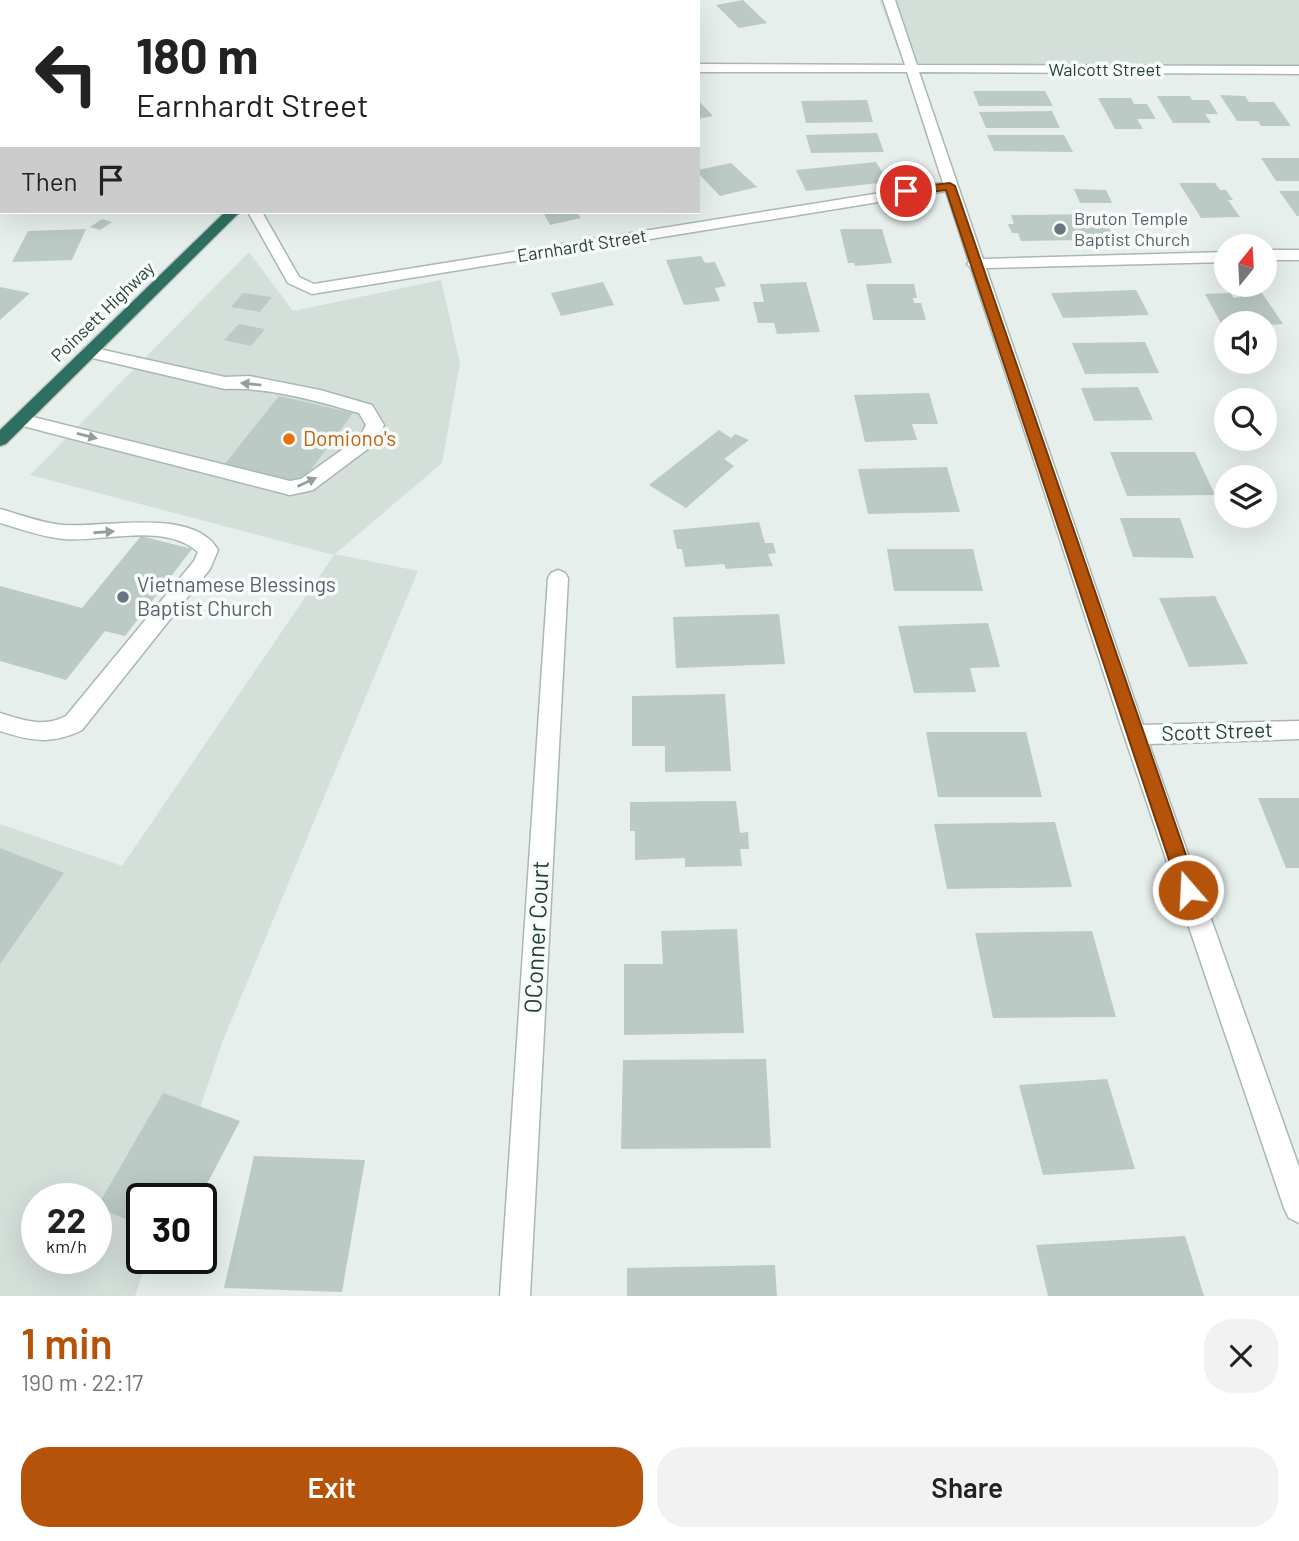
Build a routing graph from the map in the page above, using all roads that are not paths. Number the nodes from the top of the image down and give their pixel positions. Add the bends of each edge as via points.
1 (890, 0) edge
2 (700, 68) edge
3 (910, 68) junction
4 (1299, 70) edge
5 (950, 186) junction
6 (231, 214) edge
7 (256, 214) edge
8 (1299, 255) edge
9 (1278, 256) edge
10 (1214, 257) edge
11 (975, 264) junction
12 (90, 352) junction
13 (21, 419) junction
14 (0, 440) edge
15 (0, 516) edge
16 (558, 578) dead end
17 (0, 722) edge
18 (1299, 730) edge
19 (1135, 735) junction
20 (1299, 1208) edge
21 (515, 1296) edge

1 - 3 street
2 - 3 street, Walcott Street
3 - 4 street, Walcott Street
3 - 5 street
5 - 7 street, Earnhardt Street via 312,289 293,280
5 - 11 street
6 - 12 highway, Poinsett Highway
8 - 9 street
10 - 11 street
11 - 19 street
12 - 13 highway, Poinsett Highway
13 -> 12 street via 290,488 306,485 367,441 375,425 366,409 320,396 249,382 225,383
13 - 14 highway, Poinsett Highway
15 -> 17 street via 60,532 148,528 201,541 208,550 203,564 74,723 58,732 35,733
16 - 21 street, OConner Court
18 - 19 street, Scott Street
19 - 20 street

